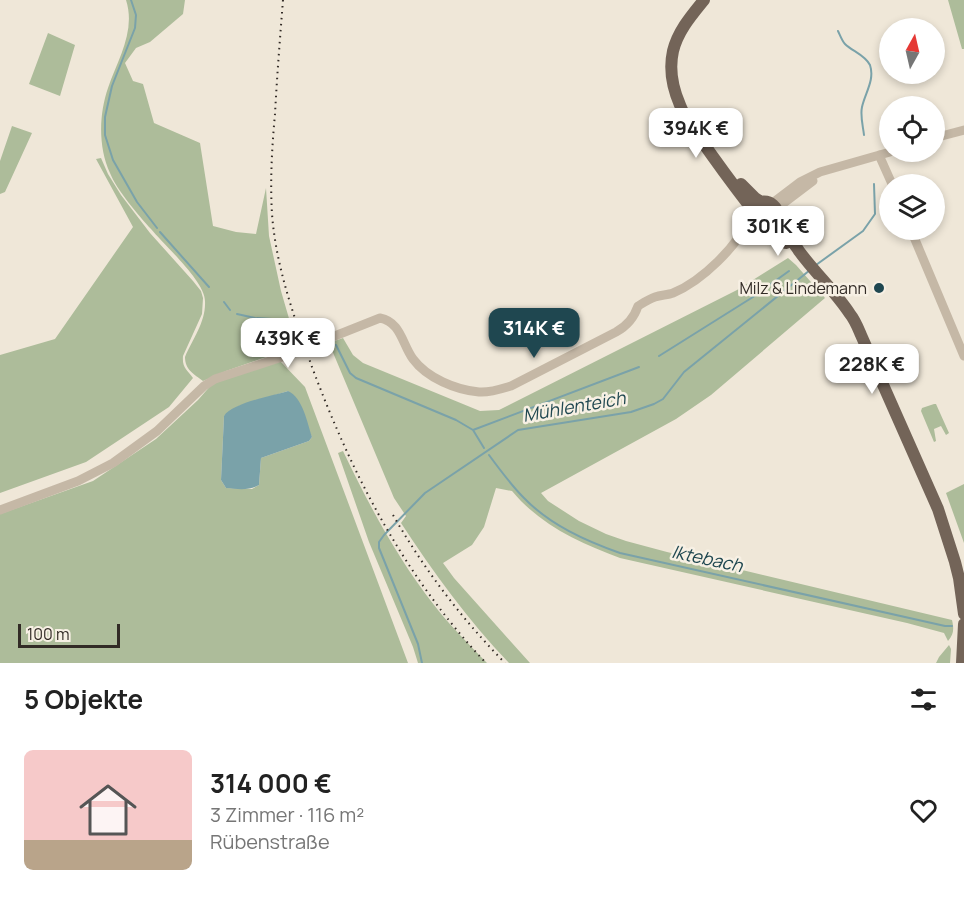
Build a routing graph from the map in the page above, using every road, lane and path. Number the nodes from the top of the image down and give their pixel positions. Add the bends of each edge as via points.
1 (704, 0) edge
2 (676, 93) junction
3 (964, 130) edge
4 (945, 135) edge
5 (879, 155) edge
6 (836, 167) junction
7 (765, 202) junction
8 (750, 214) junction
9 (771, 223) junction
10 (914, 240) edge
11 (734, 244) junction
12 (964, 356) edge
13 (0, 510) edge
14 (964, 614) edge
15 (964, 624) edge
16 (964, 644) edge
17 (962, 663) edge

1 - 2 main road via 681,31 673,52
2 - 7 main road via 744,187
2 - 8 main road via 680,107 748,204
3 - 4 street
5 - 6 street
6 - 7 street via 800,182 775,201
6 - 9 street via 784,202
7 - 8 main road via 753,207
7 - 9 main road via 776,209
8 - 9 main road via 753,224
8 - 11 street
9 - 11 street
9 - 14 main road via 838,297 861,335 938,509 959,578
10 - 12 street
11 - 13 street via 696,279 638,306 621,329 511,386 480,392 435,378 414,360 396,326 380,318 214,379 157,431 113,463 78,481
15 - 16 main road
16 - 17 main road

